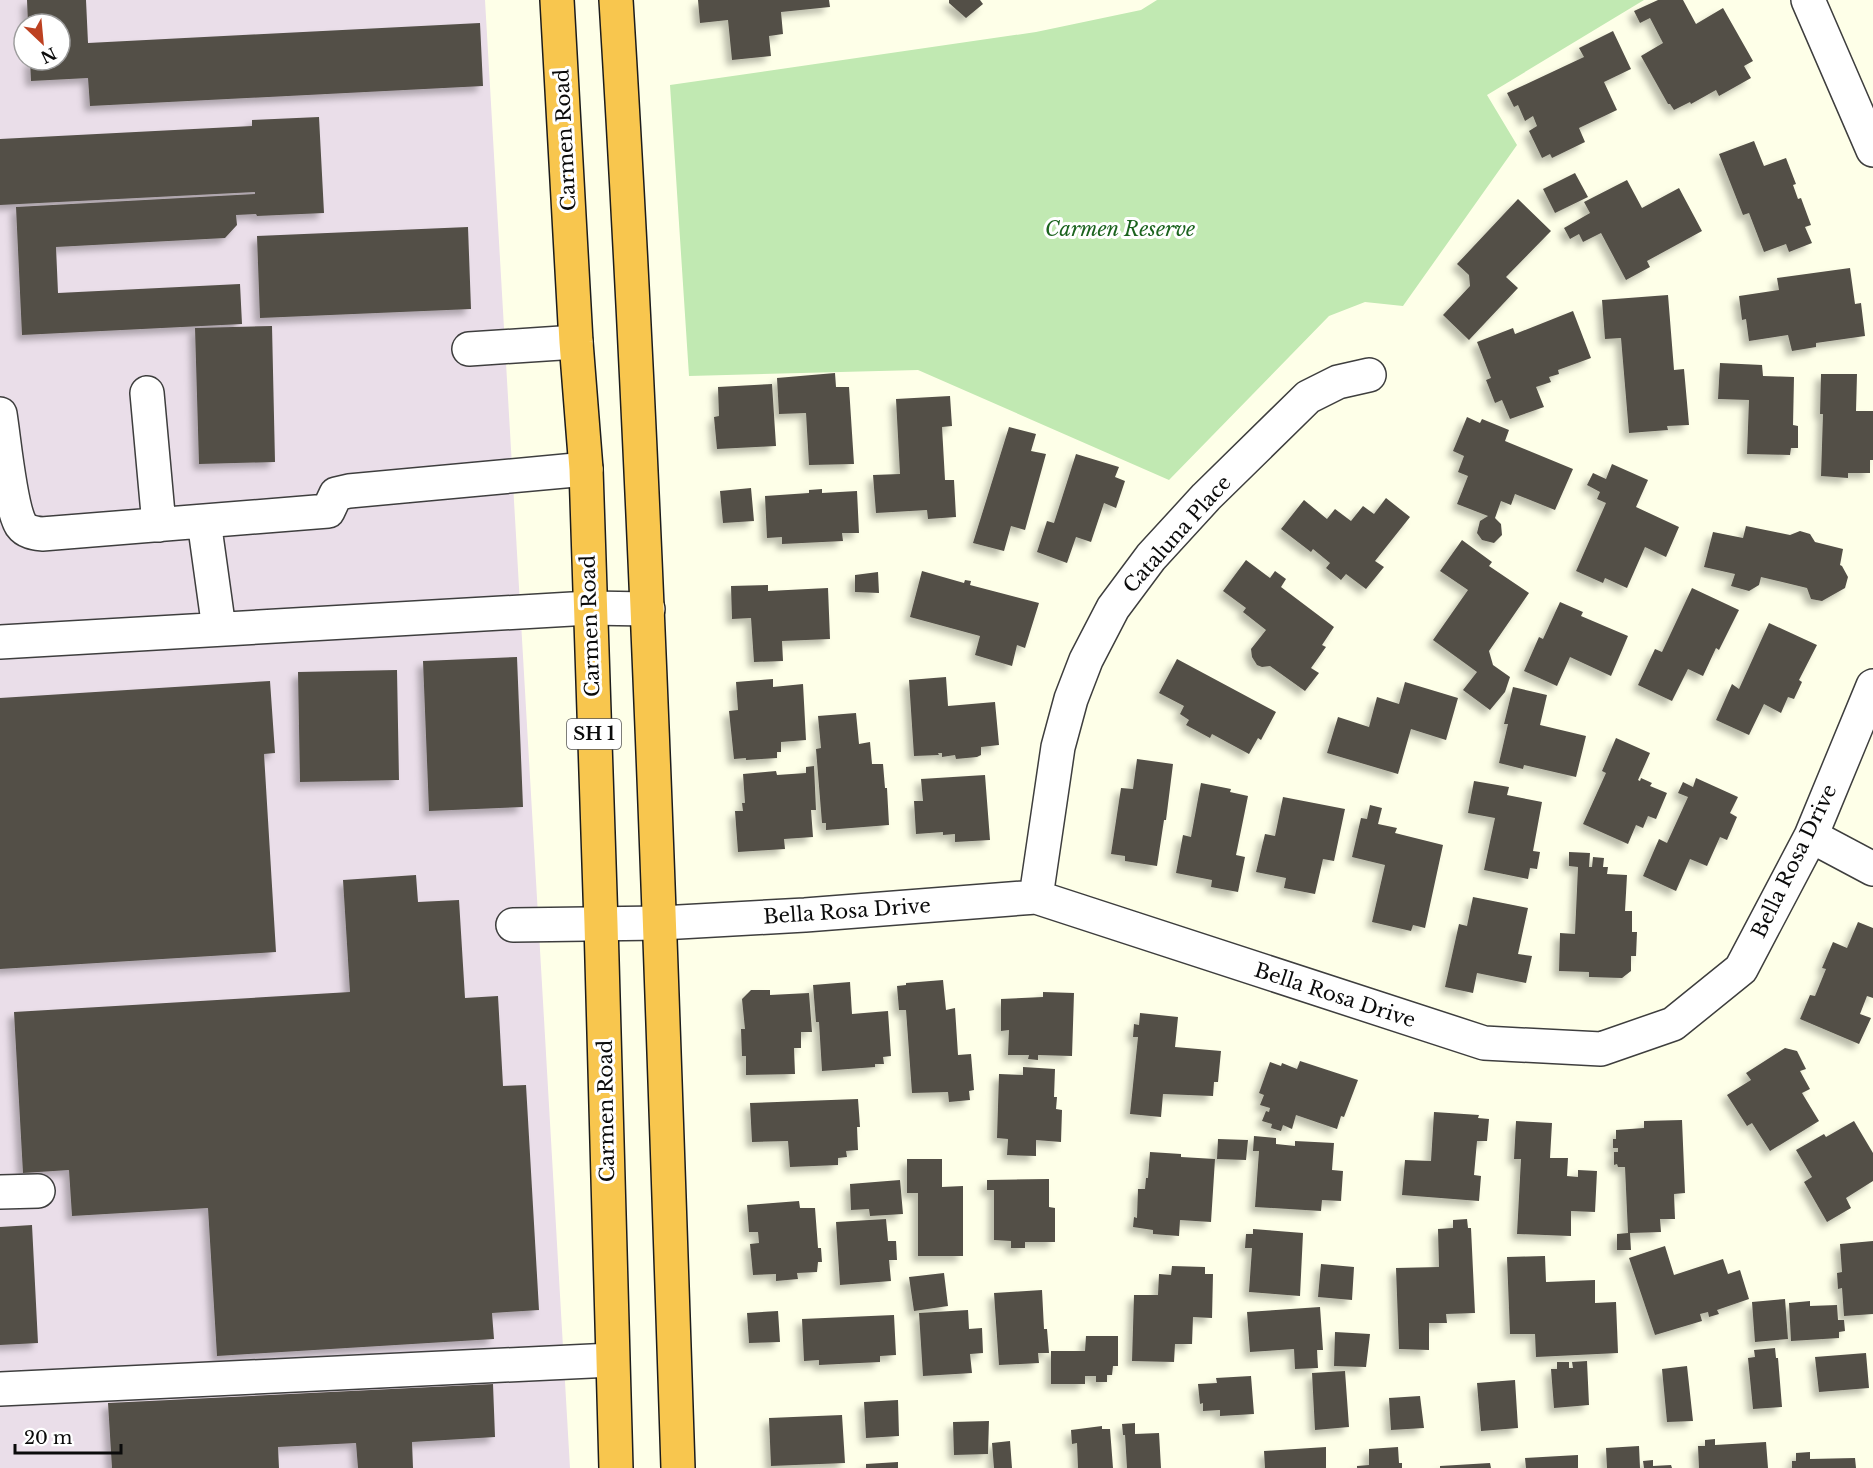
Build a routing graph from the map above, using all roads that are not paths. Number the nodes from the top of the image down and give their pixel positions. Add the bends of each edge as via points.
1 (557, 0) edge
2 (616, 0) edge
3 (1808, 0) edge
4 (1873, 150) edge
5 (576, 342) junction
6 (469, 349) dead end
7 (1369, 375) dead end
8 (147, 393) dead end
9 (0, 414) edge
10 (586, 469) junction
11 (204, 521) junction
12 (159, 525) junction
13 (590, 608) junction
14 (648, 609) junction
15 (219, 629) junction
16 (0, 642) edge
17 (1873, 686) edge
18 (1811, 836) junction
19 (1873, 869) edge
20 (1036, 897) junction
21 (661, 923) junction
22 (601, 924) junction
23 (513, 926) dead end
24 (38, 1191) dead end
25 (0, 1192) edge
26 (612, 1360) junction
27 (0, 1389) edge
28 (616, 1468) edge
29 (678, 1468) edge

1 - 5 highway, Carmen Road / SH 1
2 - 14 highway
3 - 4 street
5 - 6 street
5 - 10 highway, Carmen Road / SH 1
7 - 20 street, Cataluna Place via 1338,382 1308,397 1206,497 1137,574 1113,608 1086,660 1058,747
8 - 12 street
9 - 12 street via 15,509 27,531 42,534
10 - 11 street via 349,491 336,494 328,511
10 - 13 highway, Carmen Road / SH 1
11 - 12 street
11 - 15 street
13 - 14 street
13 - 15 street
13 - 22 highway, Carmen Road / SH 1
14 - 21 highway
15 - 16 street
17 - 18 street, Bella Rosa Drive
18 - 19 street
18 - 20 street, Bella Rosa Drive via 1741,969 1673,1024 1601,1049 1484,1043
20 - 21 street, Bella Rosa Drive
21 - 22 street, Bella Rosa Drive
21 - 29 highway
22 - 23 street, Bella Rosa Drive
22 - 26 highway, Carmen Road / SH 1
24 - 25 street
26 - 27 street
26 - 28 highway, Carmen Road / SH 1

